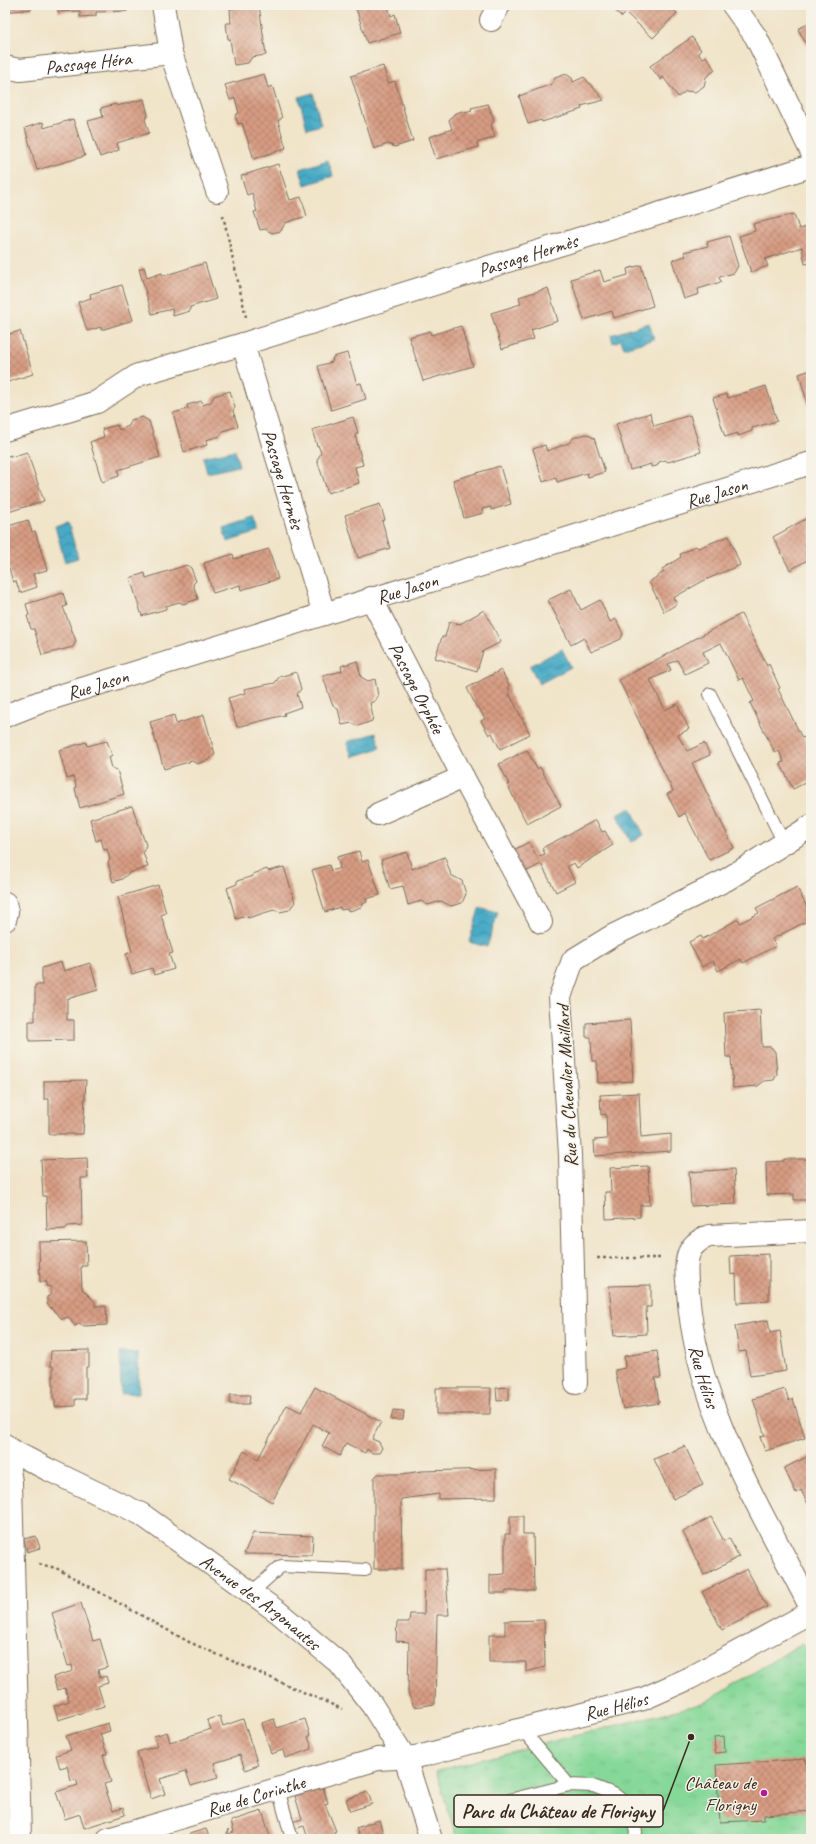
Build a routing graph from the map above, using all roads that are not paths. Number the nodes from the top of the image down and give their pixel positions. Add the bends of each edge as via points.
1 (163, 5) edge
2 (734, 5) edge
3 (171, 53) junction
4 (5, 67) edge
5 (805, 123) edge
6 (811, 151) edge
7 (811, 166) edge
8 (218, 191) road end
9 (243, 344) junction
10 (5, 430) edge
11 (811, 463) edge
12 (371, 598) junction
13 (324, 614) junction
14 (710, 694) dead end
15 (6, 712) edge
16 (463, 777) junction
17 (378, 814) dead end
18 (811, 826) edge
19 (784, 843) junction
20 (5, 903) edge
21 (5, 920) edge
22 (541, 922) dead end
23 (811, 1231) edge
24 (576, 1383) dead end
25 (5, 1447) edge
26 (365, 1570) dead end
27 (251, 1593) junction
28 (811, 1608) edge
29 (811, 1612) edge
30 (522, 1729) junction
31 (405, 1758) junction
32 (569, 1785) junction
33 (278, 1789) junction
34 (466, 1810) dead end
35 (20, 1839) edge
36 (108, 1839) edge
37 (292, 1839) edge
38 (431, 1839) edge
39 (634, 1839) edge

1 - 3 street
2 - 5 street via 756,37
3 - 4 street, Passage Héra via 20,70
3 - 8 street
5 - 6 street
7 - 9 street, Passage Hermès
9 - 10 street, Passage Hermès via 138,374 97,402
9 - 13 street, Passage Hermès
11 - 12 street, Rue Jason
12 - 13 street, Rue Jason
12 - 16 street, Passage Orphée
13 - 15 street, Rue Jason
14 - 19 lane
16 - 17 street
16 - 22 street, Passage Orphée
18 - 19 street, Rue du Chevalier Maillard
19 - 24 street, Rue du Chevalier Maillard via 726,880 612,936 573,960 560,996 570,1155
20 - 21 street via 8,912
23 - 28 street, Rue Hélios via 708,1236 691,1247 687,1258 690,1316 698,1354 722,1431 735,1462
25 - 27 street, Avenue des Argonautes via 141,1514
25 - 35 street via 11,1482
26 - 27 lane via 281,1566
27 - 31 street, Avenue des Argonautes via 278,1612 339,1664 372,1705
29 - 30 street, Rue Hélios via 690,1678 643,1699
30 - 31 street, Rue Hélios
30 - 32 lane
31 - 33 street, Rue de Corinthe via 378,1758
31 - 38 street, Avenue des Argonautes
32 - 34 lane
32 - 39 lane via 594,1786 614,1794 630,1807 636,1832
33 - 36 street, Rue de Corinthe
33 - 37 lane

